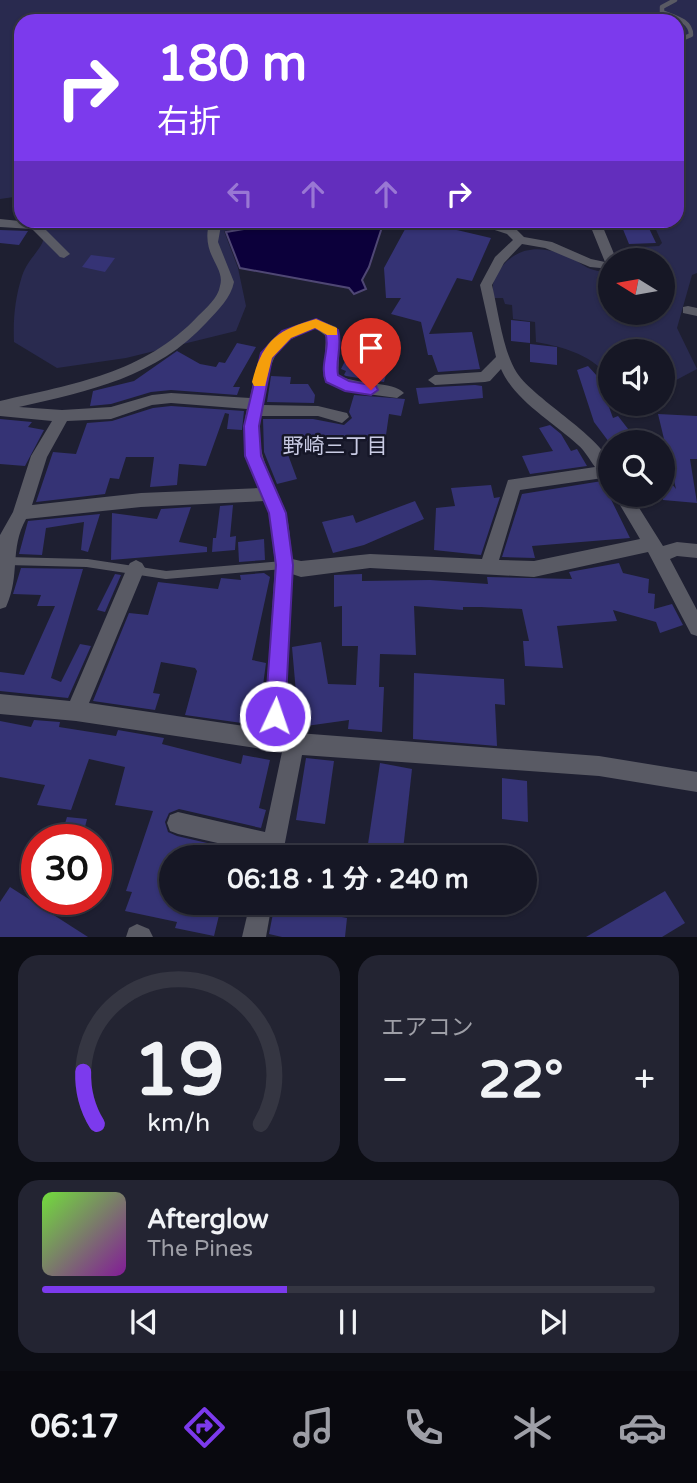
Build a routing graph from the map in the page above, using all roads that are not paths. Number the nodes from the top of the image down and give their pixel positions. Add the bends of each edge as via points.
1 (676, 0) edge
2 (667, 14) edge
3 (684, 22) edge
4 (684, 38) edge
5 (37, 228) edge
6 (212, 228) edge
7 (500, 228) edge
8 (597, 228) edge
9 (515, 232) junction
10 (605, 248) edge
11 (64, 254) dead end
12 (598, 264) edge
13 (503, 358) junction
14 (435, 380) dead end
15 (397, 394) dead end
16 (254, 407) junction
17 (0, 409) edge
18 (62, 416) junction
19 (342, 417) dead end
20 (598, 459) edge
21 (598, 475) edge
22 (270, 494) junction
23 (629, 507) edge
24 (21, 513) junction
25 (655, 550) junction
26 (697, 551) edge
27 (8, 561) junction
28 (284, 565) junction
29 (488, 567) junction
30 (136, 568) junction
31 (0, 601) edge
32 (697, 628) edge
33 (0, 704) edge
34 (76, 711) junction
35 (284, 743) junction
36 (697, 782) edge
37 (178, 823) dead end
38 (253, 845) edge
39 (274, 845) edge
40 (259, 915) edge
41 (254, 937) edge

1 - 2 lane via 662,7
3 - 4 lane via 691,29 691,35
5 - 11 street
6 - 17 street via 210,241 228,278 226,288 172,350 117,378
7 - 9 street
8 - 10 street
9 - 12 street
9 - 13 street via 486,285
13 - 14 street via 485,377
13 - 20 street via 525,392 586,443
15 - 16 street via 345,386 331,378 334,339 331,330 316,323 286,334 266,356
16 - 18 street via 171,398 111,413
16 - 19 street
16 - 22 street via 253,456
17 - 18 street
18 - 24 street via 40,456
21 - 29 street via 514,485
22 - 24 street via 141,500
22 - 28 street via 278,513
23 - 25 street
24 - 27 street via 8,536
25 - 26 street
25 - 29 street via 534,569
25 - 32 street
27 - 30 lane
27 - 31 street
28 - 29 street via 301,569 370,561
28 - 30 lane via 166,575
28 - 35 street
30 - 34 street
33 - 34 street
34 - 35 street
35 - 36 street via 599,766
35 - 39 street
37 - 38 street
40 - 41 street

